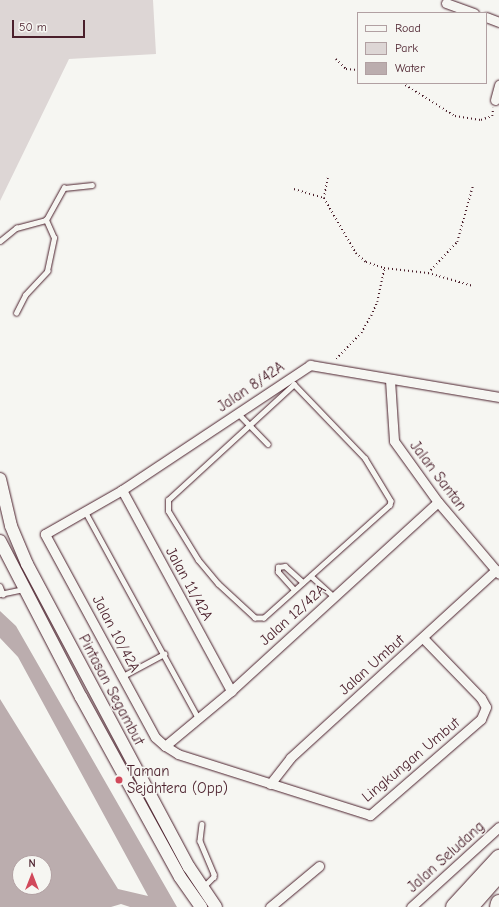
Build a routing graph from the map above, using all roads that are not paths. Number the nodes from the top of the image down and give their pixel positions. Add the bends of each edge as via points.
1 (446, 3) dead end
2 (471, 12) edge
3 (487, 17) edge
4 (499, 22) edge
5 (499, 85) edge
6 (495, 100) road end
7 (92, 185) dead end
8 (46, 220) junction
9 (0, 241) edge
10 (16, 313) dead end
11 (390, 380) junction
12 (499, 397) edge
13 (238, 413) junction
14 (248, 424) junction
15 (268, 444) dead end
16 (0, 479) edge
17 (122, 490) junction
18 (438, 502) junction
19 (85, 510) junction
20 (45, 534) joint
21 (0, 541) edge
22 (497, 572) edge
23 (310, 576) junction
24 (303, 582) junction
25 (0, 586) edge
26 (24, 589) junction
27 (294, 590) junction
28 (2, 594) edge
29 (334, 597) junction
30 (423, 638) junction
31 (164, 654) junction
32 (122, 676) junction
33 (231, 691) junction
34 (199, 719) junction
35 (165, 746) junction
36 (270, 784) junction
37 (202, 824) dead end
38 (499, 827) edge
39 (499, 858) edge
40 (319, 866) dead end
41 (499, 874) edge
42 (203, 888) junction
43 (499, 903) edge
44 (201, 907) edge
45 (216, 907) edge
46 (270, 907) edge
47 (411, 907) edge
48 (454, 907) edge
49 (470, 907) edge
50 (498, 907) edge

1 - 2 street
3 - 4 street
5 - 6 street
7 - 8 lane via 64,188
8 - 9 lane via 16,228
8 - 10 lane via 54,238 47,271 26,295
11 - 12 street, Jalan 8/42A
11 - 13 street, Jalan 8/42A via 310,365
11 - 18 street, Jalan Santan via 394,441
13 - 14 lane
13 - 17 street, Jalan 8/42A
14 - 15 lane
14 - 23 lane via 291,386 298,386 365,458 388,492 390,505
14 - 27 lane via 168,500 168,511 182,537 218,584 254,618 264,618
16 - 42 main road, Pintasan Segambut via 11,526 27,564 146,790
17 - 19 street, Jalan 8/42A
17 - 33 street, Jalan 11/42A
18 - 22 street, Jalan Santan
18 - 29 street, Jalan 12/42A
19 - 20 street, Jalan 8/42A
19 - 31 lane
20 - 32 street, Jalan 10/42A
21 - 26 main road, Pintasan Segambut
22 - 30 street, Jalan Umbut
23 - 24 lane
23 - 29 lane
24 - 27 lane
24 - 27 lane via 285,566 278,567 278,572
25 - 28 lane
26 - 28 lane
26 - 44 main road, Pintasan Segambut via 180,877
29 - 33 street, Jalan 12/42A
30 - 36 street, Jalan Umbut via 290,758
30 - 36 street, Lingkungan Umbut via 481,698 486,707 481,719 370,816
31 - 32 lane
31 - 34 lane
32 - 35 street, Jalan 10/42A via 155,737
33 - 34 street, Jalan 12/42A
34 - 35 street, Jalan 12/42A
35 - 36 street, Lingkungan Umbut via 178,754
37 - 42 lane via 200,841 214,874
38 - 47 street, Jalan Seludang
39 - 48 highway
40 - 46 street
41 - 49 highway
42 - 45 main road, Pintasan Segambut
43 - 50 highway

